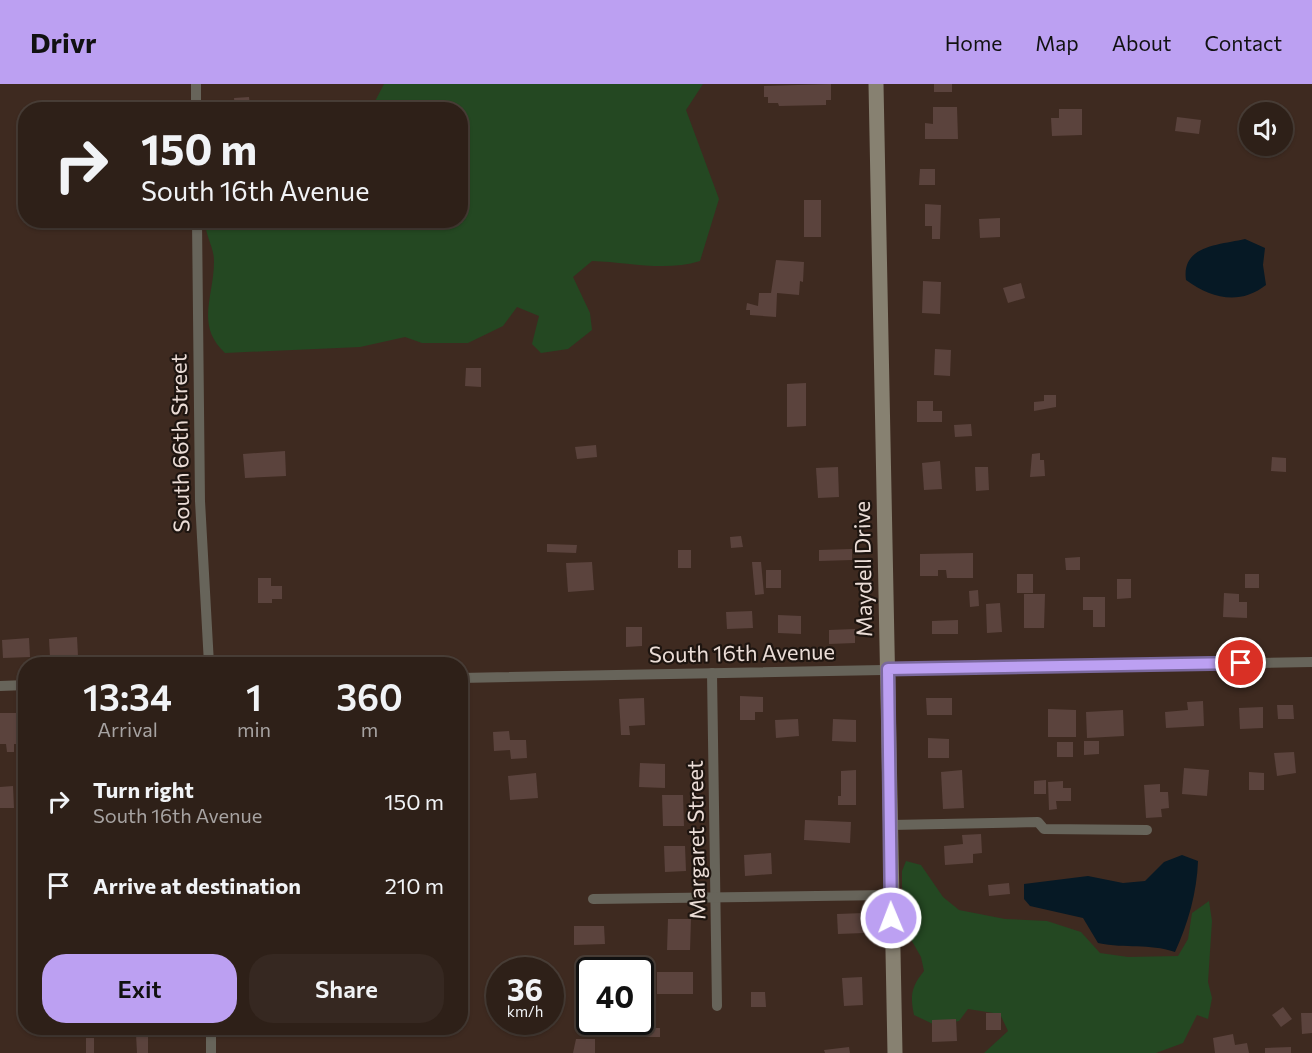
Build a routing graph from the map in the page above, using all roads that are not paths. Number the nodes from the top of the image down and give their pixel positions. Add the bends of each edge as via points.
1 (196, 84) edge
2 (876, 84) edge
3 (196, 102) edge
4 (197, 228) edge
5 (209, 657) edge
6 (1312, 662) edge
7 (888, 669) junction
8 (712, 673) junction
9 (468, 678) edge
10 (18, 685) edge
11 (0, 686) edge
12 (891, 825) junction
13 (1147, 830) dead end
14 (717, 895) junction
15 (890, 895) junction
16 (593, 899) dead end
17 (717, 1006) dead end
18 (211, 1035) edge
19 (211, 1053) edge
20 (895, 1053) edge

1 - 3 street
2 - 7 street, Maydell Drive
4 - 5 street, South 66th Street via 200,501
6 - 7 street, South 16th Avenue
7 - 8 street, South 16th Avenue
7 - 12 street, Maydell Drive
8 - 9 street, South 16th Avenue
8 - 14 street, Margaret Street
10 - 11 street
12 - 13 street via 1038,822 1044,829
12 - 15 street, Maydell Drive
14 - 15 street
14 - 16 street
14 - 17 street, Margaret Street
15 - 20 street, Maydell Drive
18 - 19 street

